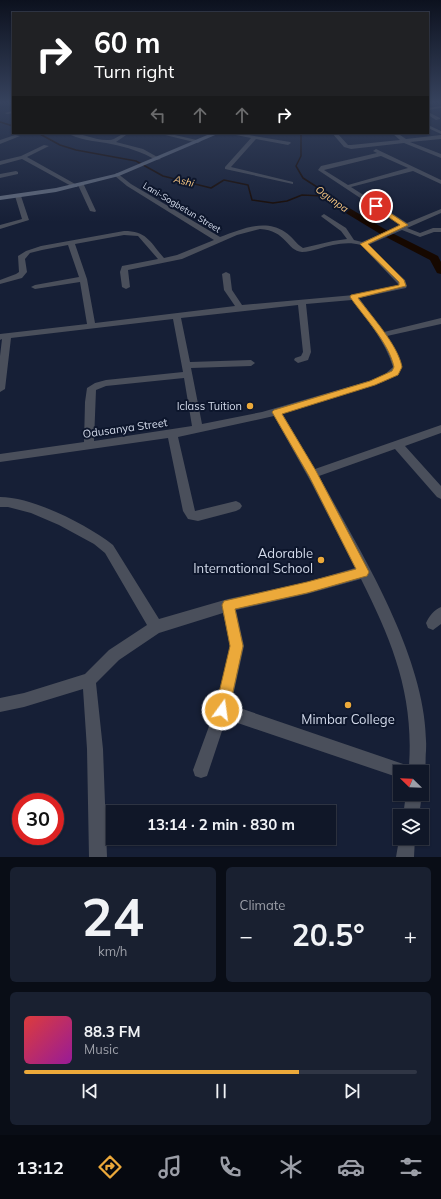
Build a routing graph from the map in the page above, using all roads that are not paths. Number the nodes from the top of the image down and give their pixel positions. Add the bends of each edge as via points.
1 (111, 142) edge
2 (196, 142) edge
3 (251, 142) edge
4 (281, 142) edge
5 (344, 142) edge
6 (406, 142) joint
7 (288, 143) dead end
8 (46, 146) dead end
9 (367, 146) junction
10 (381, 154) junction
11 (441, 156) edge
12 (22, 157) junction
13 (158, 159) junction
14 (0, 163) edge
15 (412, 170) junction
16 (16, 173) dead end
17 (116, 175) junction
18 (0, 176) edge
19 (441, 182) edge
20 (291, 183) dead end
21 (78, 185) junction
22 (346, 187) junction
23 (18, 196) junction
24 (0, 198) edge
25 (441, 210) edge
26 (93, 211) dead end
27 (324, 216) dead end
28 (402, 226) junction
29 (0, 228) edge
30 (441, 230) edge
31 (220, 240) junction
32 (351, 241) junction
33 (71, 243) junction
34 (364, 244) junction
35 (163, 261) junction
36 (226, 274) dead end
37 (83, 278) junction
38 (0, 282) edge
39 (35, 287) dead end
40 (126, 287) dead end
41 (354, 297) junction
42 (302, 302) junction
43 (240, 308) junction
44 (177, 316) junction
45 (441, 321) edge
46 (91, 326) junction
47 (382, 335) junction
48 (4, 337) edge
49 (298, 360) dead end
50 (252, 363) dead end
51 (185, 365) junction
52 (187, 375) junction
53 (0, 389) edge
54 (277, 412) junction
55 (198, 429) junction
56 (441, 429) edge
57 (172, 434) junction
58 (397, 444) junction
59 (89, 446) junction
60 (0, 458) edge
61 (313, 474) junction
62 (441, 494) edge
63 (0, 502) edge
64 (236, 506) dead end
65 (363, 572) junction
66 (228, 605) junction
67 (156, 627) junction
68 (89, 680) junction
69 (0, 705) edge
70 (222, 710) junction
71 (418, 765) edge
72 (393, 768) edge
73 (201, 770) dead end
74 (406, 845) edge
75 (98, 857) edge
76 (405, 857) edge

1 - 13 street via 134,147
2 - 13 street
3 - 20 street via 228,168
4 - 7 street
5 - 9 street via 348,146
6 - 9 street
6 - 11 street
8 - 12 street
9 - 10 street
10 - 15 street
10 - 22 street via 321,169
12 - 14 street
12 - 21 street
13 - 17 street
15 - 19 street
15 - 22 street
16 - 18 street
17 - 21 street
17 - 31 street, Lani-Sogbetun Street
21 - 23 street
21 - 26 street
22 - 28 street
23 - 24 street
23 - 29 street via 26,220
25 - 28 street
27 - 32 street via 344,231
28 - 30 street via 418,234
28 - 34 street
31 - 32 street, Lani-Sogbetun Street via 247,230 270,226 303,250
31 - 35 street
32 - 34 street
33 - 35 street via 135,233 140,235
33 - 37 street
33 - 38 street via 41,248 23,255 23,272 20,276
34 - 41 street via 403,286
35 - 40 street via 126,268
36 - 43 street via 228,290
37 - 39 street
37 - 46 street
41 - 42 street
41 - 47 street
42 - 43 street
42 - 49 street via 307,352 305,358
43 - 44 street
44 - 46 street
44 - 51 street
45 - 47 street
46 - 48 street
47 - 54 street, Odusanya Street via 397,361 395,373 372,383
48 - 53 street
50 - 51 street
51 - 52 street
52 - 55 street
52 - 59 street via 106,383 92,388
54 - 55 street, Odusanya Street
54 - 61 street
55 - 57 street, Odusanya Street
56 - 58 street
57 - 59 street, Odusanya Street
57 - 64 street via 192,515 198,516
58 - 61 street
58 - 62 street
59 - 60 street, Odusanya Street
61 - 65 street
63 - 67 street via 10,501 38,511 97,539 108,549
65 - 66 street via 307,588
65 - 71 street via 391,628 411,685 419,726
66 - 67 street
66 - 70 street via 237,646
67 - 68 street via 114,655
68 - 69 street
68 - 75 street via 95,749
70 - 72 street
70 - 73 street
74 - 76 street

